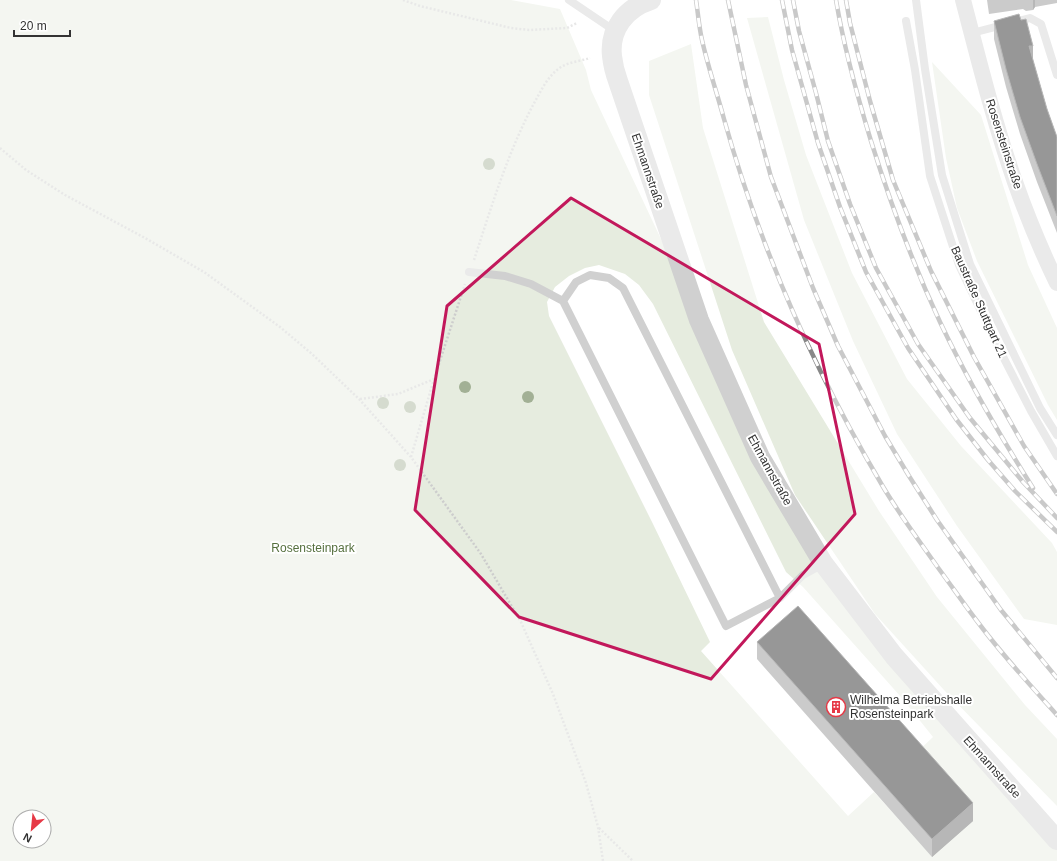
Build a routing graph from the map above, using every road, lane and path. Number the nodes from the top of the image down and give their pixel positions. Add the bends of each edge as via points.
1 (403, 0) edge
2 (569, 0) edge
3 (916, 0) edge
4 (963, 0) edge
5 (639, 2) edge
6 (906, 21) dead end
7 (577, 23) dead end
8 (615, 32) junction
9 (972, 33) junction
10 (590, 58) dead end
11 (1057, 75) edge
12 (0, 148) edge
13 (469, 272) junction
14 (1057, 283) edge
15 (563, 301) junction
16 (434, 379) junction
17 (359, 399) junction
18 (1057, 435) edge
19 (1057, 456) edge
20 (411, 457) junction
21 (823, 563) junction
22 (780, 598) junction
23 (598, 827) junction
24 (1057, 840) edge
25 (603, 861) edge
26 (633, 861) edge

1 - 7 path via 511,28 567,28
2 - 8 lane
3 - 18 lane, Baustraße Stuttgart 21 via 942,175 970,264 1040,408
4 - 9 street, Rosensteinstraße
5 - 8 street, Ehmannstraße via 628,12
6 - 19 lane, Baustraße Stuttgart 21 via 930,176 959,265 1027,405
8 - 21 street, Ehmannstraße via 612,55 618,81 699,320 760,457
9 - 11 lane via 1030,18 1041,24
9 - 14 street, Rosensteinstraße via 1015,182
10 - 13 path via 560,68 542,89 520,130
12 - 17 path via 26,170 65,196 204,272 280,327
13 - 15 lane via 505,276 531,284
13 - 16 path
15 - 22 lane via 576,282 590,275 609,278 622,288
15 - 22 lane via 726,626
16 - 17 path via 398,394
16 - 20 path
17 - 20 path
20 - 23 path via 481,554 521,622 553,694 586,783
21 - 22 lane via 803,575
21 - 24 street, Ehmannstraße via 894,656
23 - 25 path
23 - 26 path

